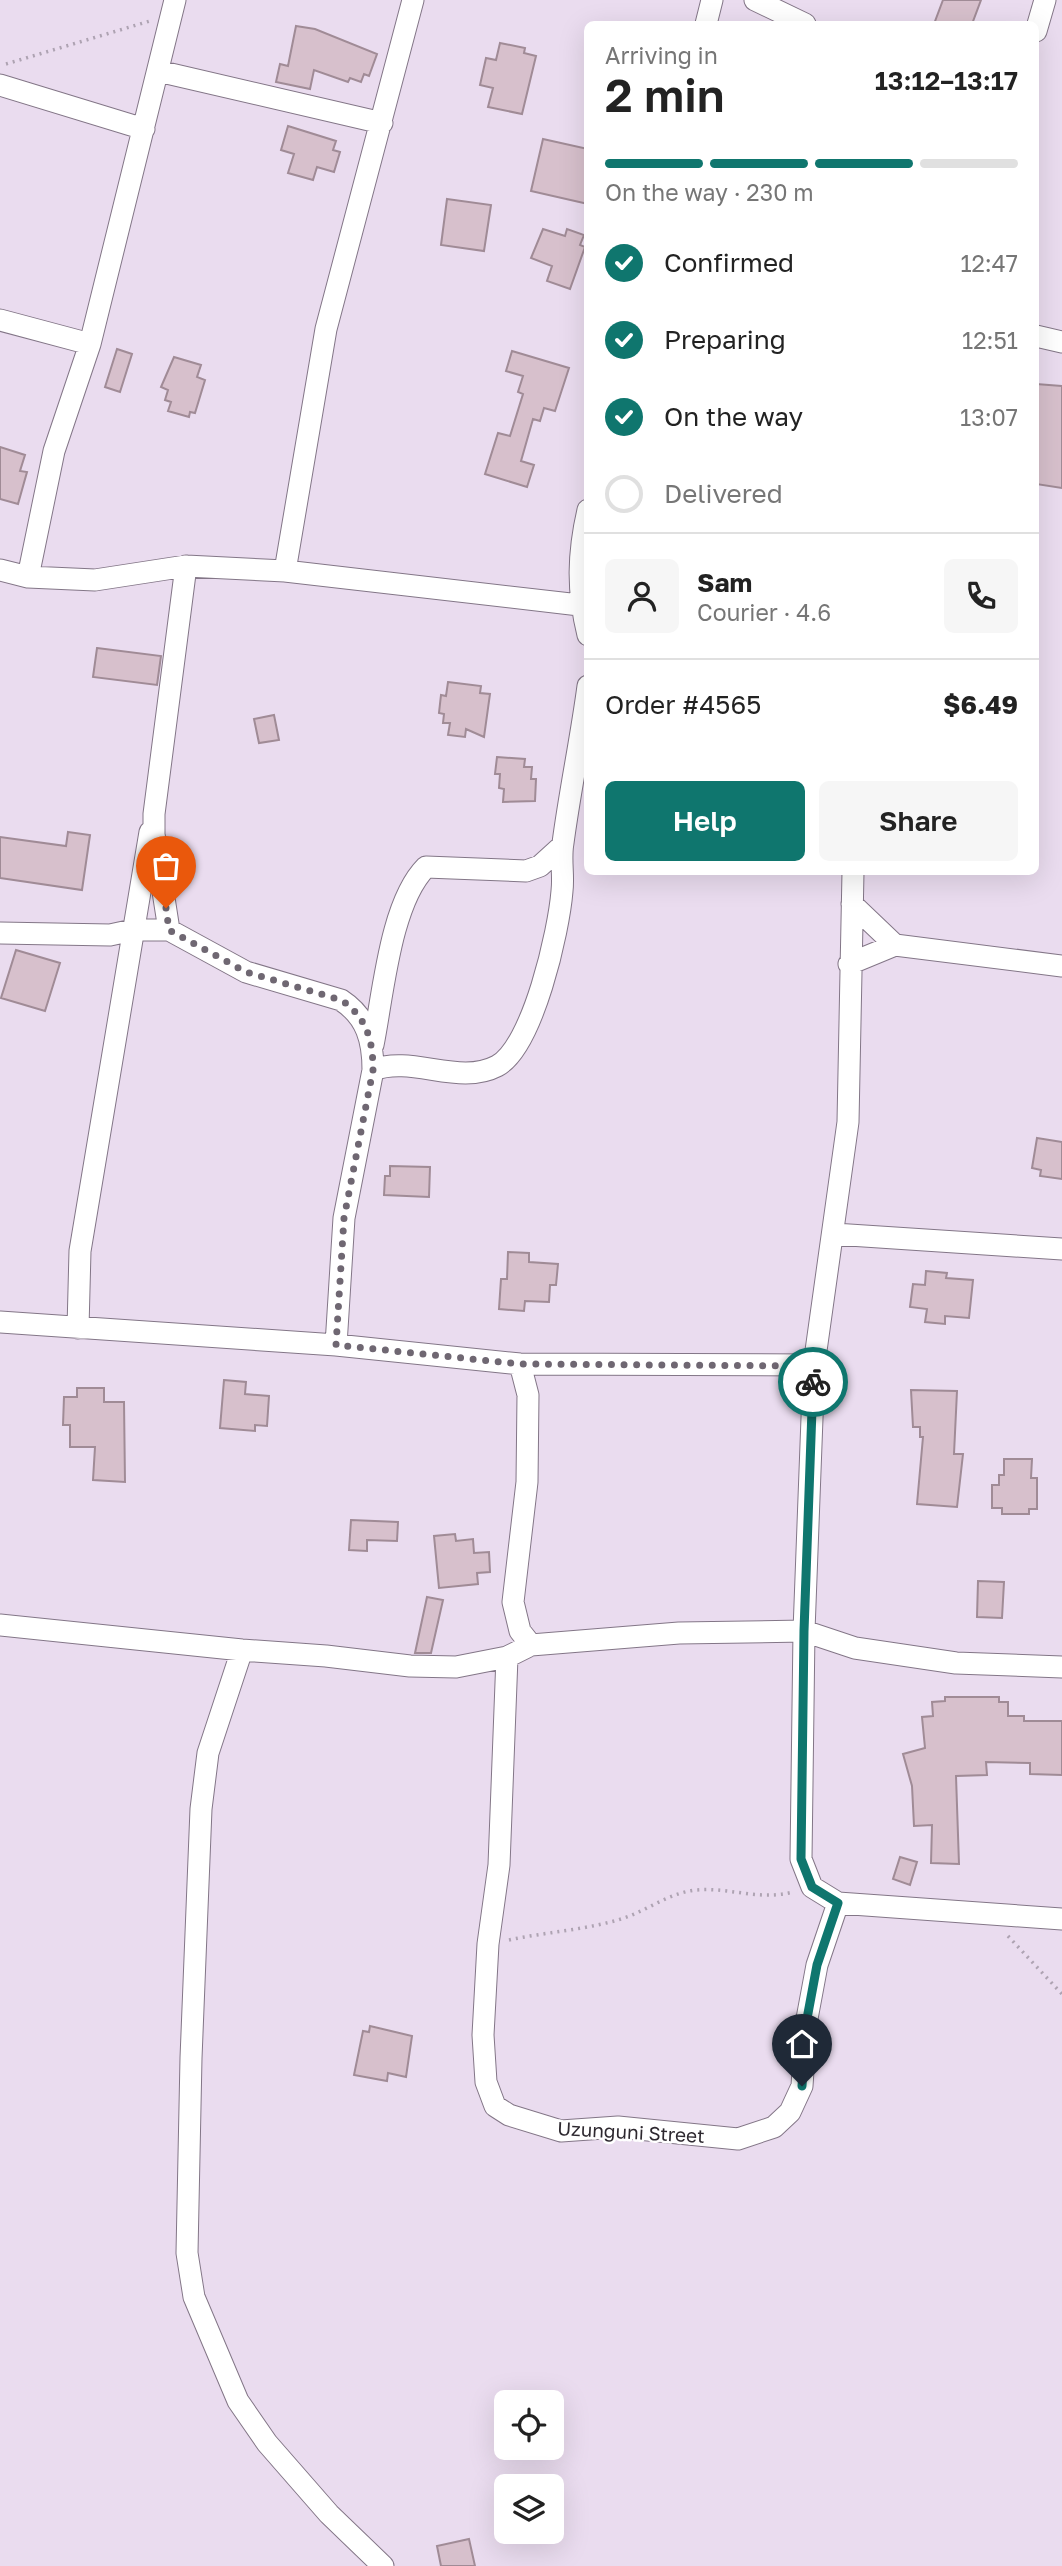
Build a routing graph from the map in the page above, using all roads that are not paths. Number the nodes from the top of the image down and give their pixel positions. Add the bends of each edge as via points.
1 (413, 0) edge
2 (712, 0) edge
3 (755, 0) edge
4 (1045, 0) edge
5 (174, 7) edge
6 (707, 21) edge
7 (799, 21) edge
8 (1039, 21) edge
9 (158, 71) junction
10 (0, 85) edge
11 (382, 123) junction
12 (144, 129) junction
13 (0, 320) edge
14 (1039, 337) edge
15 (1062, 342) edge
16 (90, 344) junction
17 (584, 532) edge
18 (186, 566) junction
19 (0, 570) edge
20 (285, 571) junction
21 (28, 577) junction
22 (584, 605) edge
23 (584, 711) edge
24 (154, 814) junction
25 (562, 846) junction
26 (853, 875) edge
27 (852, 904) junction
28 (134, 930) junction
29 (169, 930) junction
30 (0, 933) edge
31 (895, 945) junction
32 (849, 964) junction
33 (1062, 966) edge
34 (373, 1046) junction
35 (373, 1070) junction
36 (834, 1234) junction
37 (1062, 1249) edge
38 (0, 1322) edge
39 (78, 1328) junction
40 (336, 1345) junction
41 (520, 1364) junction
42 (814, 1366) junction
43 (0, 1625) edge
44 (804, 1631) junction
45 (531, 1645) junction
46 (242, 1650) junction
47 (507, 1657) junction
48 (1062, 1667) edge
49 (838, 1903) junction
50 (1062, 1919) edge
51 (383, 2566) edge

1 - 11 street
2 - 6 street
3 - 7 street
4 - 8 street
5 - 9 street
9 - 11 street
9 - 12 street
10 - 12 street
11 - 20 street via 326,329
12 - 16 street
13 - 16 street
14 - 15 street
16 - 21 street via 54,451
17 - 22 street via 578,564
18 - 20 street
18 - 21 street via 95,580
18 - 24 street
19 - 21 street
20 - 22 street
23 - 25 street
24 - 28 street
24 - 29 street
25 - 34 street via 540,866 526,870 426,867 413,880 396,930
25 - 35 street via 562,891 540,989 530,1023 509,1057 480,1071 395,1063
26 - 27 street
27 - 31 street
27 - 32 street
28 - 29 street
28 - 30 street via 110,935
28 - 39 street via 80,1251
29 - 34 street via 246,972 341,1000 364,1021
31 - 32 street
31 - 33 street
32 - 36 street via 848,1122
34 - 35 street
35 - 40 street via 344,1218
36 - 37 street
36 - 42 street
38 - 39 street
39 - 40 street
40 - 41 street
41 - 42 street
41 - 45 street via 528,1395 527,1482 513,1602 520,1630
42 - 44 street
43 - 46 street
44 - 45 street via 679,1633
44 - 48 street via 855,1648 943,1661
44 - 49 street via 801,1859 812,1887
45 - 47 street
46 - 47 street via 456,1667
46 - 51 street via 208,1753 201,1809 188,2192 187,2253 192,2286 238,2401 328,2514
47 - 49 street, Uzunguni Street via 499,1865 488,1944 483,2035 486,2082 495,2106 561,2131 618,2127 738,2139 774,2127 790,2112 802,2086 806,2024 817,1965
49 - 50 street

